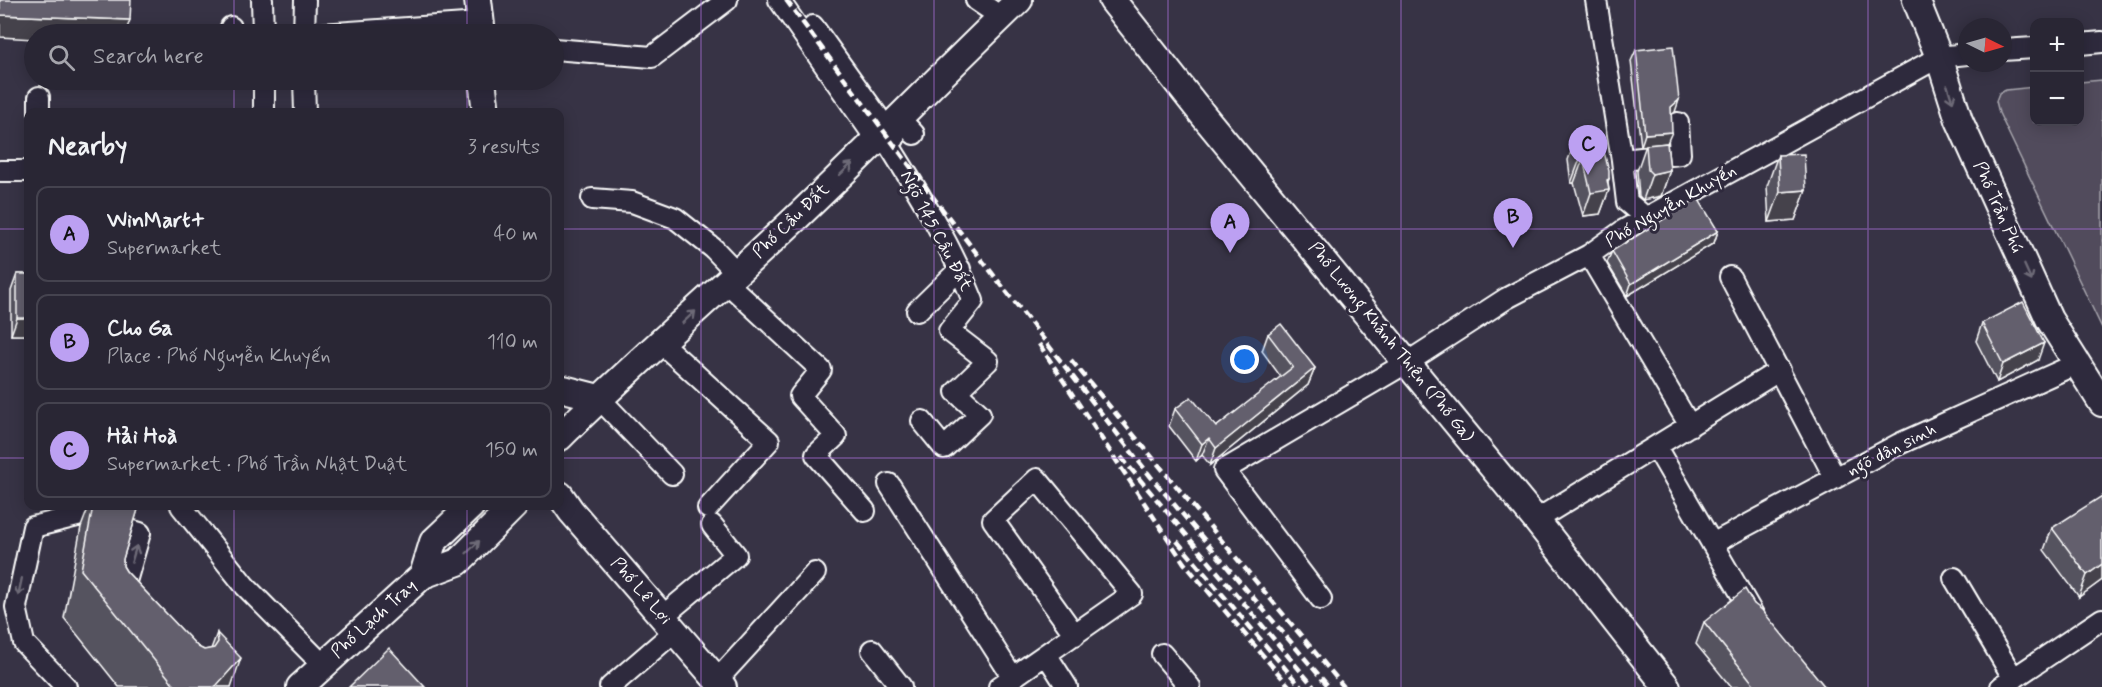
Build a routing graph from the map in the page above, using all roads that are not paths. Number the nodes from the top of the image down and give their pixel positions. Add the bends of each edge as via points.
1 (262, 0) edge
2 (305, 0) edge
3 (727, 0) edge
4 (779, 0) edge
5 (794, 0) edge
6 (976, 0) edge
7 (1112, 0) edge
8 (1596, 0) edge
9 (1916, 0) edge
10 (1010, 9) edge
11 (480, 19) edge
12 (263, 24) edge
13 (304, 24) edge
14 (427, 24) edge
15 (2102, 42) edge
16 (2084, 44) edge
17 (2030, 48) edge
18 (2012, 49) edge
19 (564, 50) edge
20 (1958, 55) edge
21 (1939, 57) junction
22 (264, 90) edge
23 (304, 90) edge
24 (483, 90) edge
25 (501, 90) edge
26 (264, 108) edge
27 (305, 108) edge
28 (486, 108) edge
29 (503, 108) edge
30 (1678, 123) dead end
31 (894, 130) junction
32 (1622, 160) junction
33 (909, 161) dead end
34 (0, 171) edge
35 (24, 171) edge
36 (592, 199) dead end
37 (1627, 202) junction
38 (1646, 218) junction
39 (1624, 230) junction
40 (1589, 255) junction
41 (960, 269) junction
42 (1730, 277) dead end
43 (732, 278) junction
44 (917, 311) dead end
45 (661, 343) junction
46 (1408, 362) junction
47 (2076, 364) junction
48 (1780, 370) junction
49 (564, 389) edge
50 (599, 398) junction
51 (2102, 403) edge
52 (922, 421) dead end
53 (1690, 426) junction
54 (564, 433) edge
55 (1656, 447) junction
56 (672, 474) dead end
57 (1835, 478) junction
58 (889, 484) dead end
59 (564, 501) edge
60 (184, 510) edge
61 (467, 510) edge
62 (510, 510) edge
63 (865, 511) dead end
64 (1536, 520) junction
65 (1712, 544) junction
66 (815, 573) dead end
67 (423, 575) junction
68 (1954, 578) dead end
69 (1321, 600) dead end
70 (2102, 619) edge
71 (125, 620) edge
72 (1756, 620) edge
73 (669, 623) junction
74 (1075, 635) junction
75 (872, 650) dead end
76 (1046, 654) junction
77 (1162, 654) dead end
78 (323, 665) junction
79 (1005, 682) edge
80 (2007, 683) edge
81 (720, 684) edge
82 (66, 687) edge
83 (300, 687) edge
84 (610, 687) edge
85 (900, 687) edge
86 (1067, 687) edge
87 (1190, 687) edge
88 (1667, 687) edge

1 - 12 street
2 - 13 street
3 - 19 street via 652,57
4 - 31 street
5 - 31 street
6 - 10 street
7 - 46 main road, Phố Lương Khánh Thiện (Phố Ga)
8 - 32 street
9 - 21 main road, Phố Trần Phú
10 - 31 main road, Phố Cầu Đất
11 - 14 street
15 - 16 street
17 - 18 street
20 - 21 street
21 - 38 street, Phố Nguyễn Khuyến
21 -> 47 main road, Phố Trần Phú via 1959,120 2049,319
22 - 26 street
23 - 27 street
24 - 28 main road
25 - 29 main road
30 - 32 street via 1680,154
31 - 33 street
31 - 41 street, Ngõ 145 Cầu Đất via 887,142
43 -> 31 main road, Phố Cầu Đất
32 - 37 street
34 - 35 street
36 - 43 street via 632,202 675,218 714,249
37 - 38 street
37 - 39 street
38 - 39 street, Phố Nguyễn Khuyến
39 - 40 street, Phố Nguyễn Khuyến
40 - 46 street, Phố Nguyễn Khuyến via 1507,298
40 - 53 street
41 - 44 street
41 - 52 street, Ngõ 145 Cầu Đất via 973,301 949,331 988,361 956,392 980,414 944,448
42 - 48 street
45 -> 43 main road, Phố Cầu Đất
43 - 63 street via 821,370 800,396 836,436 816,455
45 - 50 main road, Phố Cầu Đất
45 - 73 street via 769,441 710,516 736,555
46 - 64 main road, Phố Lương Khánh Thiện (Phố Ga)
46 - 69 street, Phố Nguyễn Khuyến via 1224,470
47 - 51 main road, Phố Trần Phú
47 - 57 street, ngõ dân sinh via 1899,444
48 - 53 street
48 - 57 street
49 - 50 main road
50 - 54 main road, Phố Cầu Đất
50 - 56 street
53 - 55 street
55 - 64 street
55 - 65 street
57 - 65 street, ngõ dân sinh
58 - 79 street
59 - 73 main road, Phố Lê Lợi
60 - 78 street via 245,586
61 - 67 main road, Phố Lạch Tray via 433,542
67 -> 62 main road, Phố Lạch Tray via 458,562
64 - 88 main road, Phố Lương Khánh Thiện (Phố Ga)
65 - 72 street
66 - 81 street
67 - 78 main road, Phố Lạch Tray
68 - 80 street
70 - 80 street
71 -> 82 street via 117,611 141,533 81,515 33,527 16,607 24,643
73 - 81 main road, Phố Lê Lợi
73 - 84 street
74 - 74 street via 1132,594 1037,479 993,519
74 - 76 street
75 - 85 street
76 - 79 street
76 - 86 street
77 - 87 street
78 - 83 main road, Phố Lạch Tray

